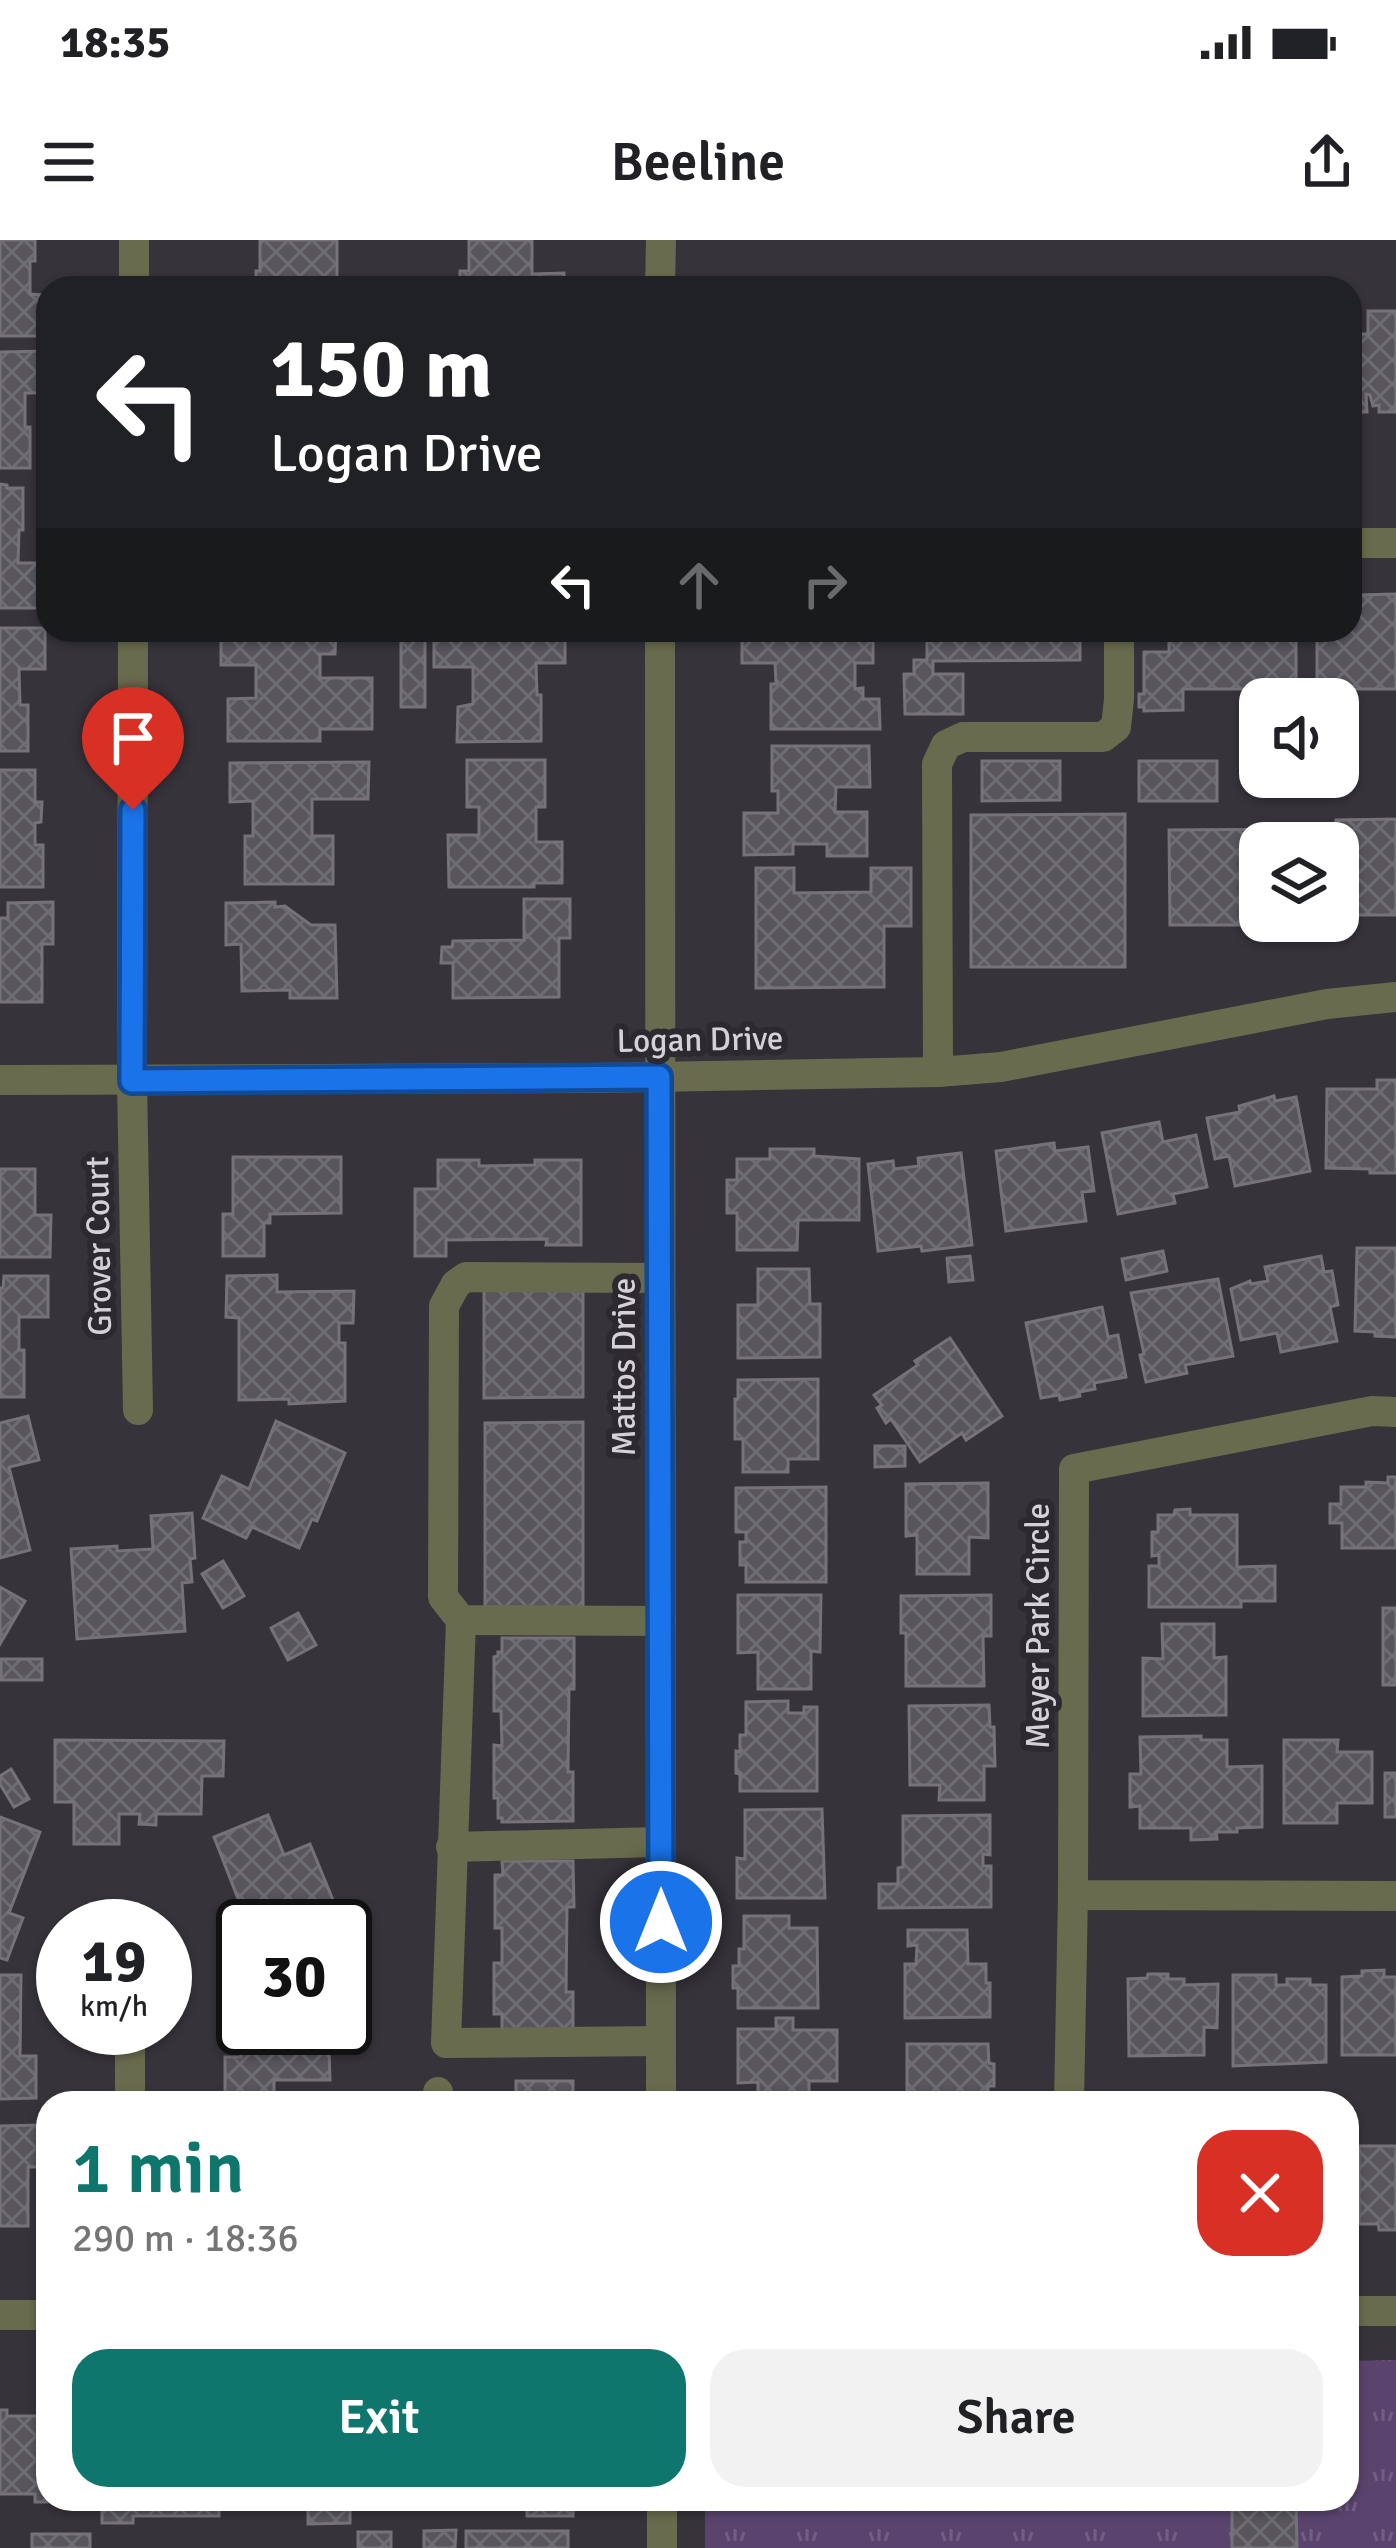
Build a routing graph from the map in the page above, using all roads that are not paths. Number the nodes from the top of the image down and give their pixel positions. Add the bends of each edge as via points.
1 (134, 240) edge
2 (661, 240) edge
3 (134, 276) edge
4 (660, 276) edge
5 (1362, 543) edge
6 (1396, 543) edge
7 (133, 642) edge
8 (660, 642) edge
9 (1119, 642) edge
10 (1396, 997) edge
11 (938, 1072) junction
12 (659, 1077) junction
13 (0, 1080) edge
14 (132, 1081) junction
15 (659, 1278) junction
16 (138, 1410) dead end
17 (1396, 1412) edge
18 (461, 1620) junction
19 (661, 1621) junction
20 (661, 1842) junction
21 (451, 1847) junction
22 (1072, 1895) junction
23 (1396, 1896) edge
24 (661, 2042) junction
25 (130, 2055) edge
26 (130, 2091) edge
27 (661, 2091) edge
28 (1069, 2091) edge
29 (1359, 2311) edge
30 (1396, 2311) edge
31 (0, 2315) edge
32 (36, 2315) edge
33 (662, 2511) edge
34 (662, 2548) edge

1 - 3 street
2 - 4 street
5 - 6 street
7 - 14 street, Grover Court
8 - 12 street, Mattos Drive
9 - 11 street via 1116,727 1103,737 963,737 946,746 937,764
10 - 11 street, Logan Drive
11 - 12 street, Logan Drive
12 - 14 street, Logan Drive
12 - 15 street, Mattos Drive
13 - 14 street, Logan Drive
14 - 16 street, Grover Court
15 - 18 street via 466,1277 456,1284 444,1306 443,1597
15 - 19 street, Mattos Drive
17 - 22 street, Meyer Park Circle via 1074,1469
18 - 19 street
18 - 21 street
19 - 20 street, Mattos Drive
20 - 21 street
20 - 24 street, Mattos Drive
21 - 24 street via 446,2043
22 - 23 street
22 - 28 street, Meyer Park Circle
24 - 27 street, Mattos Drive
25 - 26 street
29 - 30 street
31 - 32 street
33 - 34 street

